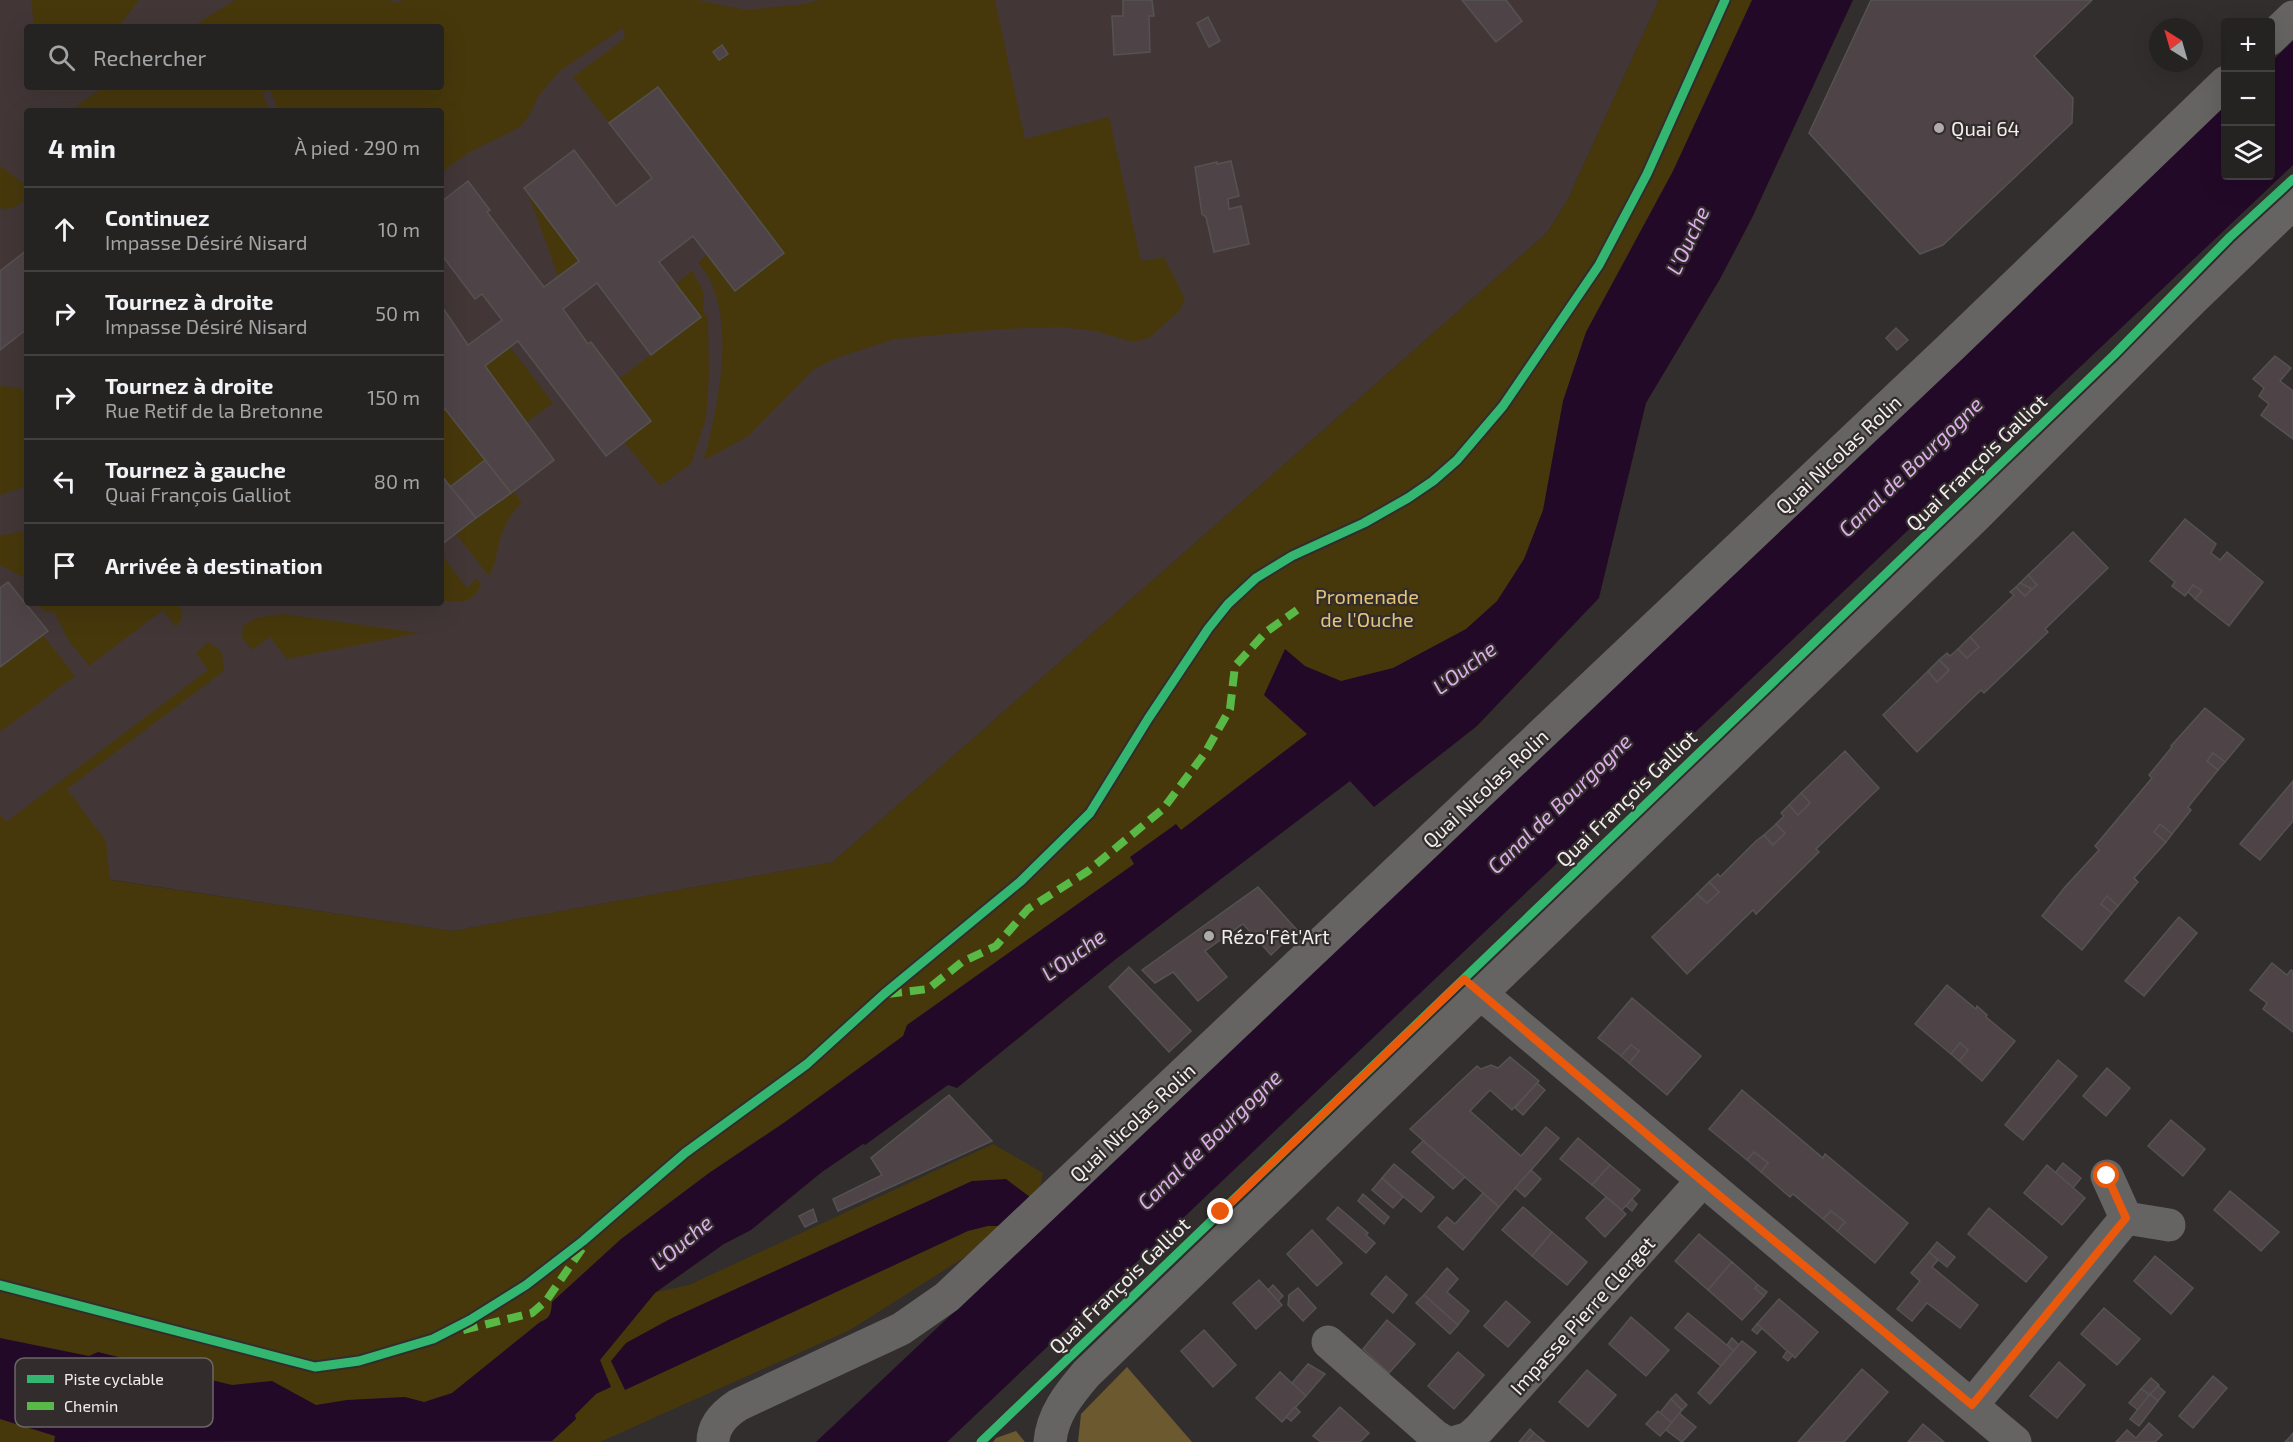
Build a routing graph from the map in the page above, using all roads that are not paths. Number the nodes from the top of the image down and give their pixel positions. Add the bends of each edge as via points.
1 (2293, 17) edge
2 (2275, 35) edge
3 (2221, 87) edge
4 (2293, 203) edge
5 (1480, 993) junction
6 (2107, 1176) dead end
7 (1702, 1181) junction
8 (2126, 1218) junction
9 (2169, 1225) dead end
10 (1328, 1342) dead end
11 (1972, 1405) junction
12 (713, 1442) edge
13 (1050, 1442) edge
14 (1445, 1442) edge
15 (1456, 1442) edge
16 (2015, 1442) edge

1 - 2 street
3 - 12 street, Quai Nicolas Rolin via 947,1297 901,1329 728,1412 715,1428
4 - 5 street, Quai François Galliot via 1977,515
5 - 7 street
5 - 13 street, Quai François Galliot via 1086,1374 1067,1396 1051,1430
6 - 8 street
7 - 11 street
7 - 15 street, Impasse Pierre Clerget via 1479,1429
8 - 9 street
8 - 11 street
10 - 14 street
11 - 16 street

